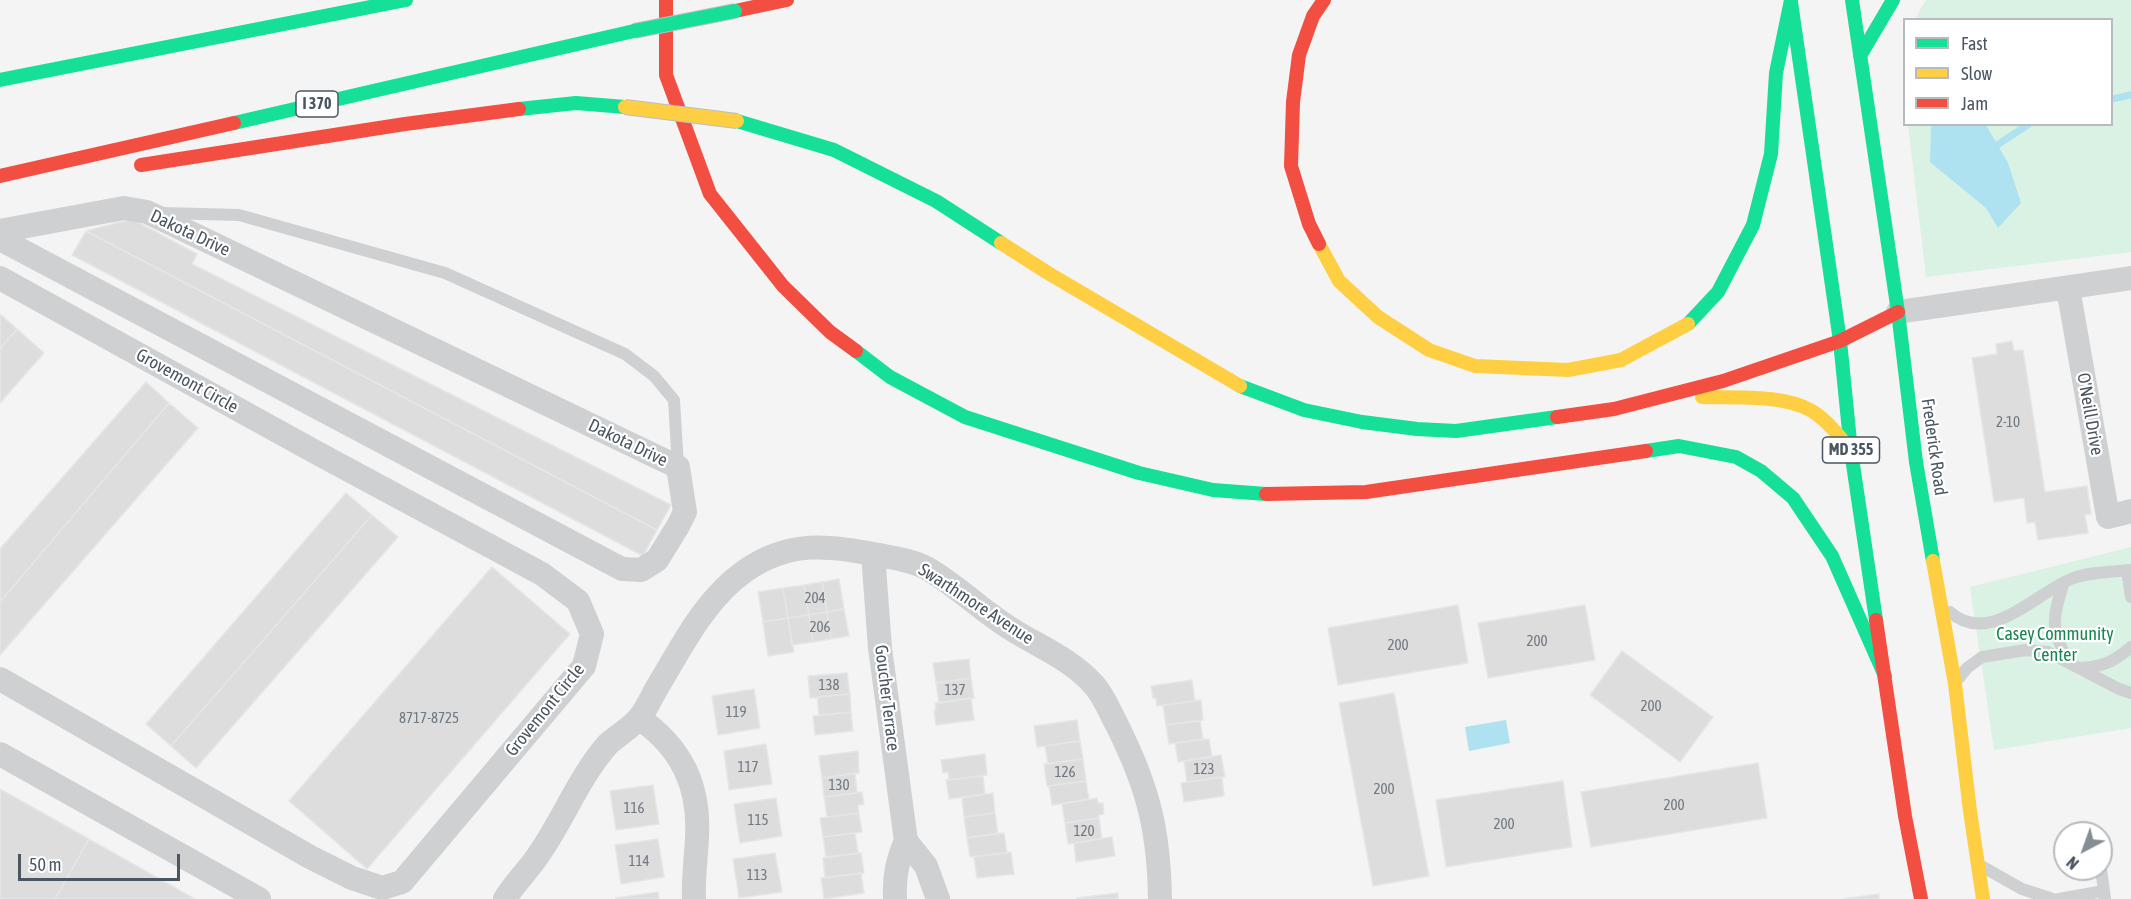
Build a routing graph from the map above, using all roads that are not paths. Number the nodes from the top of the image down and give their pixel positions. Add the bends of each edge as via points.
1 (406, 0) edge
2 (666, 0) edge
3 (787, 0) edge
4 (1324, 0) edge
5 (1791, 0) edge
6 (1852, 0) edge
7 (1893, 0) edge
8 (1860, 56) junction
9 (0, 80) edge
10 (127, 167) dead end
11 (0, 176) edge
12 (46, 179) dead end
13 (0, 186) edge
14 (147, 212) junction
15 (0, 231) edge
16 (0, 239) edge
17 (0, 278) edge
18 (2131, 278) edge
19 (2068, 288) junction
20 (1898, 312) junction
21 (1840, 341) junction
22 (1664, 396) junction
23 (1851, 452) junction
24 (678, 467) junction
25 (2131, 511) edge
26 (873, 554) junction
27 (2129, 570) edge
28 (2064, 582) junction
29 (2131, 597) edge
30 (1941, 605) junction
31 (2131, 647) edge
32 (2074, 665) junction
33 (1885, 676) junction
34 (0, 679) edge
35 (1955, 684) junction
36 (2131, 693) edge
37 (639, 718) junction
38 (0, 754) edge
39 (906, 842) junction
40 (1979, 864) junction
41 (2104, 895) edge
42 (259, 899) edge
43 (505, 899) edge
44 (694, 899) edge
45 (895, 899) edge
46 (938, 899) edge
47 (1160, 899) edge
48 (1921, 899) edge
49 (1983, 899) edge
50 (2053, 899) edge
51 (2059, 899) edge

1 - 9 main road
2 - 33 main road via 666,75 710,194 783,286 830,332 890,377 965,417 1139,473 1213,490 1276,495 1366,492 1679,446 1736,457 1761,471 1793,498 1813,527 1832,556
3 - 11 main road, I 370, bridge via 634,31
4 - 5 main road via 1313,16 1299,55 1291,166 1309,224 1339,281 1378,317 1429,350 1475,366 1568,370 1621,360 1688,324 1718,292 1756,215 1771,154 1776,73
5 - 21 main road, MD 355
6 - 8 main road, Frederick Road
7 - 8 main road
8 - 20 main road, Frederick Road
10 - 22 main road, bridge via 405,124 576,103 737,122 834,150 936,201 1047,273 1239,385 1304,410 1362,422 1456,431 1614,409
12 - 13 main road
14 - 15 street, Dakota Drive via 124,208
14 - 24 street, Dakota Drive
14 - 24 lane via 239,215 445,273 625,354 654,376 674,400
16 - 24 street, Dakota Drive via 622,569 641,570 657,560 678,526 685,512
17 - 34 street, Grovemont Circle via 542,574 578,601 592,634 584,666 402,882 382,888 310,857
18 - 19 street
19 - 20 street
19 - 25 street, O'Neill Drive via 2108,517
20 - 21 main road
20 - 30 main road, Frederick Road via 1916,462
21 - 22 main road via 1723,381
21 - 23 main road, MD 355
22 - 23 main road via 1755,398 1811,410 1836,431
23 - 33 main road, MD 355
26 - 37 street, Swarthmore Avenue via 824,546 803,548 783,552 745,571 725,588 693,627
26 - 39 street, Goucher Terrace via 880,648
26 - 47 street, Swarthmore Avenue via 925,567 1007,626 1066,660 1094,686 1135,762 1148,798 1156,839
27 - 28 lane
27 - 29 lane
28 - 30 lane via 2024,609 1988,622 1958,620
28 - 32 lane via 2054,623 2058,643
30 - 35 main road, Frederick Road
31 - 32 lane via 2099,667
32 - 35 lane via 2048,652 2002,653 1982,657 1966,668
32 - 36 lane
33 - 48 main road, MD 355
35 - 40 main road, Frederick Road
37 - 43 street, Swarthmore Avenue via 592,765 539,854
37 - 44 street via 668,744 689,776 695,796 697,835
38 - 42 street
39 - 45 street, Goucher Terrace via 894,877
39 - 46 street via 926,866
40 - 49 main road, Frederick Road
40 - 50 lane via 2022,890
41 - 51 lane

